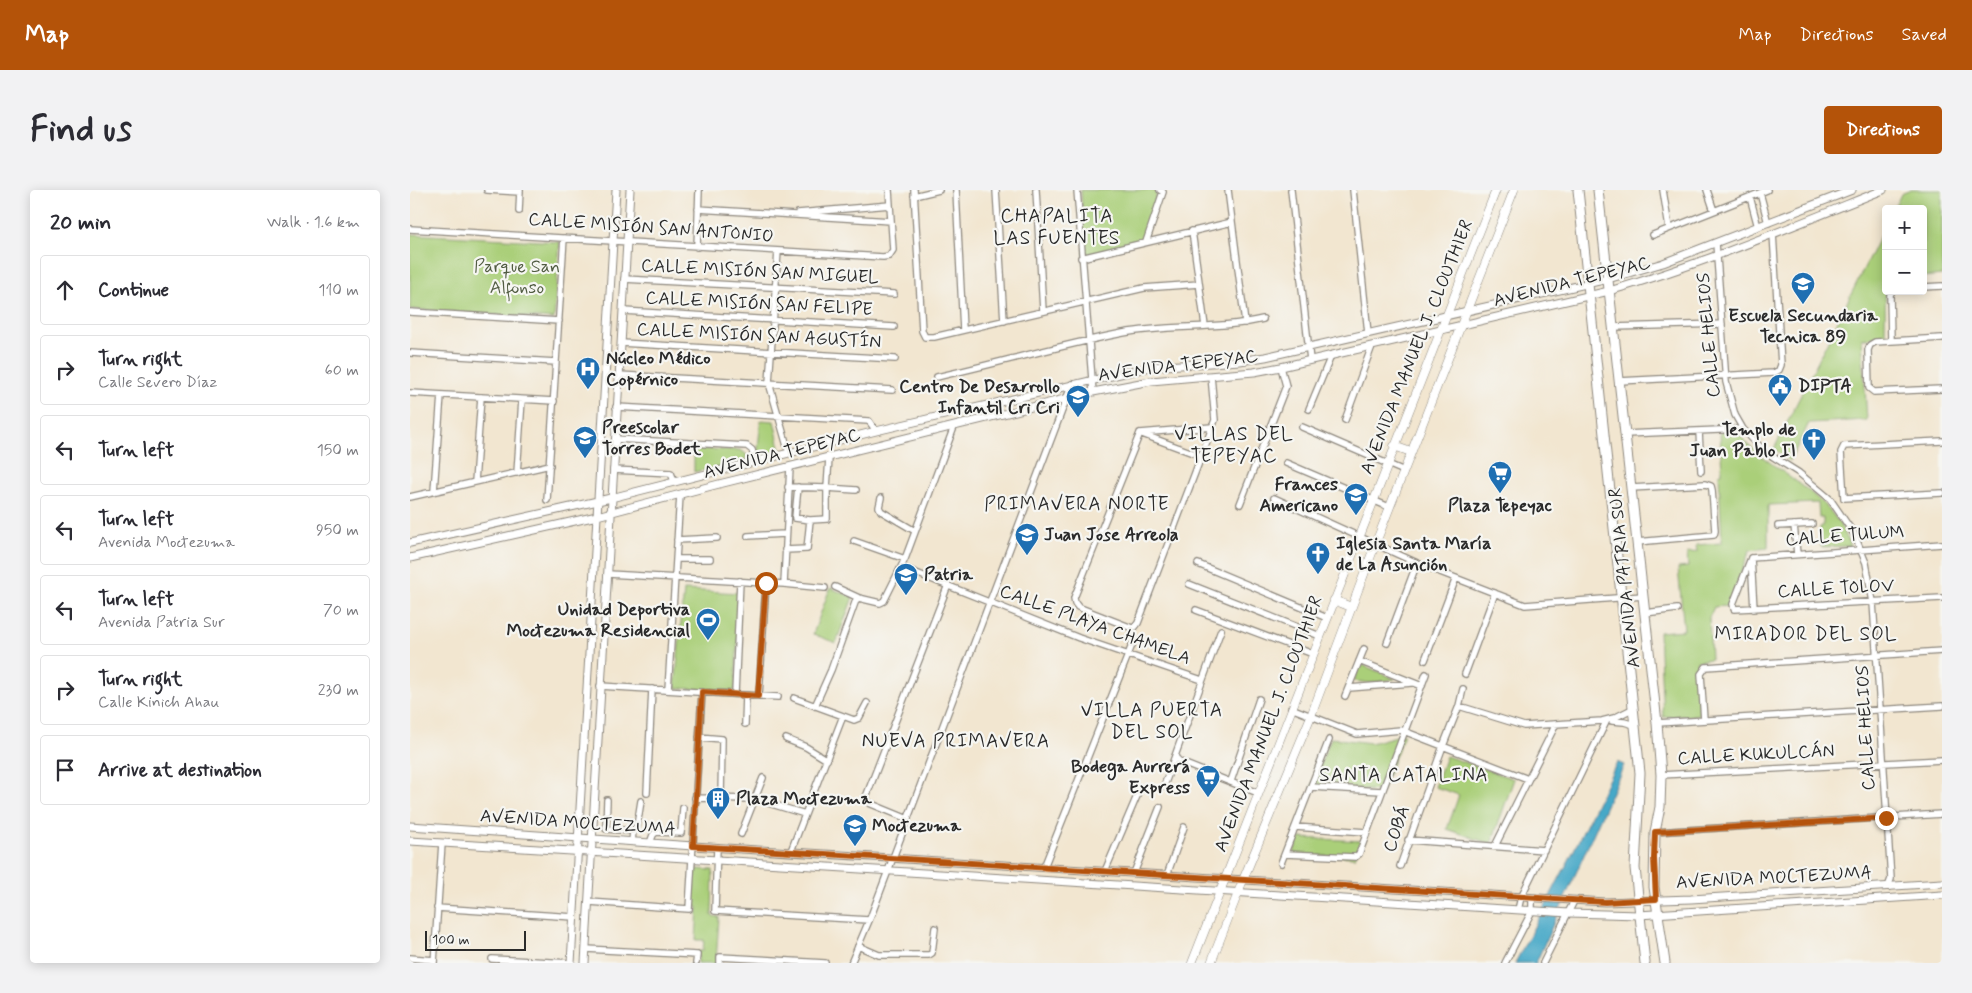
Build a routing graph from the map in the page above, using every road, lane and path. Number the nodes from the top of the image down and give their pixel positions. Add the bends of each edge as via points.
1 (487, 190) edge
2 (616, 190) edge
3 (630, 190) edge
4 (699, 190) edge
5 (889, 190) edge
6 (940, 190) edge
7 (956, 190) edge
8 (996, 190) edge
9 (1036, 190) edge
10 (1077, 190) edge
11 (1171, 190) edge
12 (1228, 190) edge
13 (1292, 190) edge
14 (1353, 190) edge
15 (1496, 190) edge
16 (1514, 190) edge
17 (1578, 190) edge
18 (1598, 190) edge
19 (1663, 190) edge
20 (1707, 190) edge
21 (1767, 190) edge
22 (1852, 190) edge
23 (1883, 190) edge
24 (520, 191) edge
25 (1162, 191) edge
26 (914, 193) edge
27 (1760, 193) junction
28 (1750, 197) junction
29 (890, 205) junction
30 (698, 210) junction
31 (519, 211) dead end
32 (1714, 211) junction
33 (776, 214) junction
34 (891, 221) junction
35 (1232, 222) junction
36 (1768, 223) junction
37 (1758, 227) junction
38 (410, 228) edge
39 (1670, 228) junction
40 (1192, 231) junction
41 (1773, 233) junction
42 (1653, 234) dead end
43 (564, 238) junction
44 (613, 241) junction
45 (627, 242) junction
46 (1146, 242) junction
47 (1716, 243) junction
48 (697, 247) junction
49 (778, 251) junction
50 (1717, 255) junction
51 (1081, 258) junction
52 (624, 279) junction
53 (1608, 279) junction
54 (1199, 284) junction
55 (1588, 284) junction
56 (1942, 286) edge
57 (776, 287) junction
58 (1927, 287) edge
59 (1609, 291) junction
60 (894, 294) dead end
61 (1590, 295) junction
62 (1890, 295) edge
63 (1085, 301) junction
64 (1467, 310) junction
65 (622, 311) junction
66 (1043, 311) junction
67 (410, 312) edge
68 (1446, 315) junction
69 (1263, 319) dead end
70 (774, 320) junction
71 (559, 321) junction
72 (1004, 321) junction
73 (1245, 323) junction
74 (1461, 324) junction
75 (1722, 324) junction
76 (1205, 326) junction
77 (894, 327) dead end
78 (1613, 327) junction
79 (963, 330) junction
80 (1440, 330) junction
81 (1368, 333) junction
82 (1942, 338) edge
83 (1088, 341) junction
84 (1891, 341) junction
85 (620, 343) junction
86 (1372, 346) junction
87 (1308, 347) junction
88 (771, 352) junction
89 (410, 353) edge
90 (1331, 356) junction
91 (895, 359) dead end
92 (1310, 360) junction
93 (556, 362) junction
94 (1281, 367) junction
95 (618, 375) junction
96 (1725, 375) junction
97 (1211, 376) junction
98 (938, 377) dead end
99 (1092, 380) junction
100 (1619, 381) junction
101 (769, 383) junction
102 (1072, 384) junction
103 (1942, 389) edge
104 (892, 390) dead end
105 (1093, 392) junction
106 (410, 393) edge
107 (441, 395) junction
108 (481, 397) junction
109 (1067, 398) junction
110 (522, 400) junction
111 (554, 401) junction
112 (616, 407) junction
113 (1308, 409) dead end
114 (778, 416) junction
115 (1345, 420) dead end
116 (954, 427) junction
117 (1212, 427) junction
118 (1302, 427) dead end
119 (1743, 429) junction
120 (1699, 431) junction
121 (876, 432) junction
122 (1140, 433) junction
123 (1625, 434) junction
124 (615, 439) junction
125 (840, 440) junction
126 (1942, 441) edge
127 (1394, 446) junction
128 (1411, 452) junction
129 (789, 453) junction
130 (843, 454) junction
131 (1202, 456) junction
132 (829, 458) junction
133 (755, 461) junction
134 (1286, 463) dead end
135 (1387, 464) junction
136 (550, 465) junction
137 (790, 467) junction
138 (725, 468) junction
139 (612, 470) junction
140 (1404, 471) junction
141 (1701, 471) dead end
142 (517, 473) junction
143 (674, 481) junction
144 (475, 482) junction
145 (725, 482) junction
146 (788, 487) junction
147 (798, 487) junction
148 (827, 488) junction
149 (1631, 488) junction
150 (856, 490) dead end
151 (434, 491) junction
152 (1942, 493) edge
153 (680, 495) junction
154 (410, 497) edge
155 (611, 498) junction
156 (881, 498) dead end
157 (1274, 498) dead end
158 (1844, 498) junction
159 (547, 500) dead end
160 (1373, 500) junction
161 (598, 501) junction
162 (1240, 504) dead end
163 (1835, 506) junction
164 (1389, 508) junction
165 (610, 512) junction
166 (597, 516) junction
167 (786, 518) junction
168 (795, 518) junction
169 (810, 520) junction
170 (1812, 524) dead end
171 (1794, 525) junction
172 (1778, 526) dead end
173 (915, 530) junction
174 (785, 534) junction
175 (748, 536) dead end
176 (1358, 537) junction
177 (717, 538) dead end
178 (677, 540) junction
179 (854, 541) dead end
180 (1637, 542) junction
181 (410, 544) edge
182 (1942, 544) edge
183 (1375, 545) junction
184 (1861, 549) junction
185 (785, 550) junction
186 (1797, 554) junction
187 (410, 558) edge
188 (1751, 558) junction
189 (677, 559) junction
190 (710, 559) dead end
191 (905, 559) junction
192 (1417, 563) junction
193 (1198, 564) dead end
194 (901, 567) junction
195 (608, 574) junction
196 (675, 578) junction
197 (1456, 578) junction
198 (740, 581) junction
199 (766, 583) junction
200 (784, 584) junction
201 (1189, 584) dead end
202 (948, 585) junction
203 (835, 587) dead end
204 (825, 588) dead end
205 (1495, 593) junction
206 (1643, 596) junction
207 (859, 598) junction
208 (1622, 598) junction
209 (1942, 598) edge
210 (1334, 600) junction
211 (991, 602) junction
212 (1873, 602) junction
213 (1352, 607) junction
214 (1754, 608) junction
215 (1677, 609) dead end
216 (1196, 610) dead end
217 (1645, 613) junction
218 (1327, 618) junction
219 (1221, 630) dead end
220 (1320, 636) junction
221 (1387, 643) dead end
222 (1132, 645) dead end
223 (1364, 650) dead end
224 (1942, 651) edge
225 (1312, 654) junction
226 (1876, 655) junction
227 (1128, 656) junction
228 (1425, 660) dead end
229 (1359, 661) junction
230 (1426, 674) dead end
231 (1465, 674) dead end
232 (1202, 680) junction
233 (1415, 683) junction
234 (600, 686) junction
235 (1422, 686) junction
236 (1349, 688) junction
237 (1463, 689) dead end
238 (652, 690) junction
239 (668, 690) junction
240 (702, 692) junction
241 (735, 694) junction
242 (746, 695) junction
243 (758, 696) junction
244 (1345, 696) dead end
245 (778, 697) dead end
246 (794, 698) dead end
247 (1258, 699) dead end
248 (867, 703) dead end
249 (815, 706) junction
250 (1459, 706) junction
251 (1942, 706) edge
252 (1291, 708) junction
253 (1634, 708) junction
254 (1880, 710) junction
255 (843, 716) junction
256 (1311, 716) junction
257 (1704, 720) junction
258 (1605, 721) junction
259 (1657, 722) junction
260 (745, 724) dead end
261 (1555, 726) junction
262 (1635, 726) junction
263 (1405, 731) junction
264 (699, 737) junction
265 (786, 739) dead end
266 (1329, 740) dead end
267 (1442, 746) junction
268 (1176, 758) junction
269 (827, 760) junction
270 (1942, 760) edge
271 (1883, 763) junction
272 (1661, 775) junction
273 (763, 778) dead end
274 (1528, 779) junction
275 (1230, 782) junction
276 (1164, 786) dead end
277 (1311, 787) junction
278 (1382, 791) junction
279 (1258, 792) junction
280 (647, 793) dead end
281 (1137, 796) dead end
282 (695, 798) junction
283 (721, 798) junction
284 (755, 799) junction
285 (607, 800) dead end
286 (641, 801) dead end
287 (1160, 807) dead end
288 (683, 808) dead end
289 (805, 814) junction
290 (1942, 814) edge
291 (1886, 818) junction
292 (908, 819) junction
293 (410, 826) edge
294 (1184, 827) dead end
295 (1295, 827) junction
296 (633, 831) junction
297 (1366, 832) junction
298 (1655, 832) junction
299 (741, 834) dead end
300 (578, 838) junction
301 (592, 839) junction
302 (1408, 840) junction
303 (410, 841) edge
304 (632, 842) junction
305 (442, 843) junction
306 (650, 843) junction
307 (693, 846) junction
308 (1495, 846) junction
309 (717, 847) junction
310 (1544, 850) junction
311 (791, 851) junction
312 (578, 852) junction
313 (592, 853) junction
314 (1285, 854) junction
315 (893, 857) junction
316 (692, 858) junction
317 (716, 860) junction
318 (1281, 863) dead end
319 (1400, 866) dead end
320 (1044, 867) junction
321 (888, 870) junction
322 (1105, 871) junction
323 (1134, 873) junction
324 (1167, 875) junction
325 (1224, 879) junction
326 (1891, 879) junction
327 (1243, 880) junction
328 (1942, 883) edge
329 (1896, 886) junction
330 (1888, 887) junction
331 (1220, 891) junction
332 (1238, 892) junction
333 (1942, 895) edge
334 (1521, 897) junction
335 (1532, 898) junction
336 (1656, 899) junction
337 (1572, 900) junction
338 (1637, 900) junction
339 (589, 902) junction
340 (438, 908) junction
341 (1518, 910) junction
342 (1536, 911) junction
343 (1565, 913) junction
344 (1658, 913) junction
345 (1639, 915) junction
346 (574, 916) junction
347 (869, 920) junction
348 (935, 928) dead end
349 (858, 946) junction
350 (586, 949) junction
351 (410, 958) edge
352 (492, 959) dead end
353 (720, 960) edge
354 (434, 961) edge
355 (571, 963) edge
356 (585, 963) edge
357 (696, 963) edge
358 (824, 963) edge
359 (851, 963) edge
360 (1192, 963) edge
361 (1211, 963) edge
362 (1505, 963) edge
363 (1543, 963) edge
364 (1645, 963) edge
365 (1665, 963) edge

1 - 24 street
2 - 44 street
3 - 45 street
4 - 30 street
5 - 29 street
6 - 26 street
7 - 79 street
8 - 72 street
9 - 66 street
10 - 51 street
11 - 25 street
12 - 35 street
13 - 87 street
14 - 81 street
15 - 68 main road, AVENIDA MANUEL J. CLOUTHIER
16 - 64 main road, AVENIDA MANUEL J. CLOUTHIER
17 - 55 main road, AVENIDA PATRIA SUR
18 - 53 main road, AVENIDA PATRIA SUR
19 - 39 street
20 - 32 street
21 - 27 street
22 - 36 street, AVENIDA TEPEYAC
23 - 41 street, AVENIDA TEPEYAC
24 - 31 street
25 - 46 street
26 - 79 street via 922,332 926,337 934,337
27 - 28 street
27 - 36 street
28 - 32 street
28 - 37 street
29 - 33 street
29 - 34 street
30 - 33 street
30 - 48 street
32 - 39 street
33 - 34 street
34 - 49 street, CALLE MISIÓN SAN ANTONIO via 893,250 890,256
35 - 40 street
35 - 73 street
36 - 37 street, AVENIDA TEPEYAC
37 - 47 street, AVENIDA TEPEYAC
38 - 43 street, CALLE MISIÓN SAN ANTONIO
39 - 42 street
40 - 46 street
40 - 54 street
41 - 50 street, AVENIDA TEPEYAC
41 - 96 street via 1781,365 1774,373
43 - 44 street, CALLE MISIÓN SAN ANTONIO
43 - 71 street
44 - 45 street, CALLE MISIÓN SAN ANTONIO
44 - 161 street
45 - 48 street, CALLE MISIÓN SAN ANTONIO
45 - 52 street
46 - 51 street
47 - 50 street, CALLE HELIOS
47 - 53 street, AVENIDA TEPEYAC via 1663,264
48 - 49 street, CALLE MISIÓN SAN ANTONIO
49 - 57 street
50 - 59 street, AVENIDA TEPEYAC
50 - 75 street, CALLE HELIOS
51 - 63 street
52 - 57 street, CALLE MISIÓN SAN MIGUEL
52 - 65 street
53 - 55 street, AVENIDA TEPEYAC
53 - 59 main road, AVENIDA PATRIA SUR
54 - 63 street via 1144,288
54 - 76 street
55 - 61 main road, AVENIDA PATRIA SUR
55 - 64 street, AVENIDA TEPEYAC
56 - 58 street
57 - 60 street, CALLE MISIÓN SAN MIGUEL
57 - 70 street
59 - 61 street, AVENIDA TEPEYAC
59 - 78 main road, AVENIDA PATRIA SUR
61 - 74 street, AVENIDA TEPEYAC
61 - 208 main road, AVENIDA PATRIA SUR
62 - 84 street
63 - 66 street
63 - 83 street
64 - 68 street, AVENIDA TEPEYAC
64 - 74 main road, AVENIDA MANUEL J. CLOUTHIER
65 - 70 street, CALLE MISIÓN SAN FELIPE
65 - 85 street
66 - 72 street
67 - 71 street
68 - 80 main road, AVENIDA MANUEL J. CLOUTHIER
68 - 81 street, AVENIDA TEPEYAC
69 - 73 street
70 - 77 street, CALLE MISIÓN SAN FELIPE
70 - 88 street
71 - 93 street
72 - 79 street
73 - 76 street
74 - 80 street, AVENIDA TEPEYAC
74 - 128 main road, AVENIDA MANUEL J. CLOUTHIER
75 - 78 street
75 - 96 street, CALLE HELIOS
76 - 83 street via 1159,328
78 - 100 main road, AVENIDA PATRIA SUR
80 - 86 street, AVENIDA TEPEYAC
80 - 127 main road, AVENIDA MANUEL J. CLOUTHIER
81 - 87 street, AVENIDA TEPEYAC
82 - 84 street
83 - 98 street
83 - 99 street
84 - 103 street via 1870,345 1871,391
85 - 88 street, CALLE MISIÓN SAN AGUSTÍN
85 - 95 street
86 - 90 street, AVENIDA TEPEYAC
86 - 115 street
87 - 92 street
87 - 99 street, AVENIDA TEPEYAC via 1240,361 1150,367
88 - 91 street, CALLE MISIÓN SAN AGUSTÍN
88 - 101 street
89 - 93 street
90 - 92 street, AVENIDA TEPEYAC
90 - 113 street
92 - 94 street, AVENIDA TEPEYAC
93 - 111 street
94 - 97 street, AVENIDA TEPEYAC
94 - 162 street via 1286,386
95 - 101 street
95 - 112 street
96 - 100 street
96 - 119 street, CALLE HELIOS via 1731,406
97 - 105 street, AVENIDA TEPEYAC via 1151,381
97 - 117 street via 1215,420
99 - 102 street, AVENIDA TEPEYAC
99 - 105 street
100 - 123 main road, AVENIDA PATRIA SUR
101 - 104 street
101 - 114 street
102 - 109 street
102 - 121 street, AVENIDA TEPEYAC
105 - 109 street, AVENIDA TEPEYAC
106 - 107 street
107 - 108 street
107 - 151 street
108 - 110 street
108 - 144 street
109 - 116 street, AVENIDA TEPEYAC
109 - 211 street
110 - 111 street
110 - 142 street
111 - 136 street
112 - 114 street
112 - 124 street
114 - 121 street via 869,421
114 - 129 street
116 - 130 street, AVENIDA TEPEYAC
116 - 173 street
117 - 122 street
117 - 131 street
118 - 135 street
119 - 120 street
119 - 163 street, CALLE HELIOS via 1764,451 1816,486
120 - 123 street
120 - 141 street
121 - 125 street, AVENIDA TEPEYAC
122 - 131 street
122 - 131 street via 1074,598 1078,607 1129,627 1138,624
123 - 149 main road, AVENIDA PATRIA SUR
124 - 133 street via 747,446 752,450
124 - 139 street
125 - 129 street, AVENIDA TEPEYAC
125 - 130 street
126 - 158 street via 1842,448
127 - 128 main road
127 - 135 main road, AVENIDA MANUEL J. CLOUTHIER
128 - 140 main road, AVENIDA MANUEL J. CLOUTHIER
129 - 133 street, AVENIDA TEPEYAC
130 - 132 street, AVENIDA TEPEYAC
132 - 137 street, AVENIDA TEPEYAC
132 - 148 street
133 - 138 street, AVENIDA TEPEYAC
134 - 160 street
135 - 140 street
135 - 160 main road, AVENIDA MANUEL J. CLOUTHIER
136 - 142 street
136 - 159 street
137 - 145 street, AVENIDA TEPEYAC
137 - 146 street
138 - 143 street, AVENIDA TEPEYAC
138 - 145 street
139 - 143 street via 671,473
139 - 155 street
140 - 164 main road, AVENIDA MANUEL J. CLOUTHIER
142 - 144 street
143 - 155 street, AVENIDA TEPEYAC
144 - 151 street
145 - 153 street, AVENIDA TEPEYAC
146 - 147 street
146 - 167 street
147 - 148 street
147 - 168 street
148 - 150 street
148 - 169 street via 827,519
149 - 180 main road, AVENIDA PATRIA SUR
149 - 180 street via 1705,484 1712,490 1714,535
151 - 154 street
152 - 158 street
153 - 165 street, AVENIDA TEPEYAC
153 - 178 street
155 - 161 street, AVENIDA TEPEYAC
155 - 165 street
156 - 173 street via 881,511
157 - 176 street
158 - 163 street
160 - 164 street
160 - 176 main road, AVENIDA MANUEL J. CLOUTHIER
161 - 166 street
161 - 181 street, AVENIDA TEPEYAC
163 - 184 street, CALLE HELIOS
164 - 183 main road, AVENIDA MANUEL J. CLOUTHIER
165 - 166 street, AVENIDA TEPEYAC
165 - 195 street
166 - 187 street, AVENIDA TEPEYAC
166 - 300 street
167 - 168 street
167 - 174 street
168 - 169 street
169 - 185 street via 808,549
170 - 171 street
171 - 172 street
171 - 186 street
173 - 191 street
174 - 175 street
174 - 185 street
176 - 183 street
176 - 210 main road, AVENIDA MANUEL J. CLOUTHIER
177 - 178 street
178 - 189 street
179 - 191 street
180 - 206 main road, AVENIDA PATRIA SUR
182 - 184 street, CALLE TULUM
183 - 192 street
183 - 213 main road, AVENIDA MANUEL J. CLOUTHIER
184 - 186 street, CALLE TULUM
184 - 212 street, CALLE HELIOS
185 - 200 street
186 - 188 street, CALLE TULUM
188 - 214 street
188 - 214 street, CALLE TOLOV via 1733,607
189 - 190 street
189 - 196 street
191 - 194 street
192 - 197 street
192 - 221 street
193 - 218 street
194 - 202 street, CALLE PLAYA CHAMELA
194 - 207 street via 882,603
195 - 196 street
195 - 234 street
196 - 198 street
196 - 239 street
197 - 205 street
197 - 228 street
198 - 199 street
198 - 241 street
199 - 200 street
199 - 243 street
200 - 204 street
201 - 220 street
202 - 211 street, CALLE PLAYA CHAMELA
202 - 292 street via 866,798 869,803
203 - 207 street
205 - 208 street via 1525,605
205 - 231 street
206 - 208 street
206 - 217 main road, AVENIDA PATRIA SUR
207 - 249 street
208 - 253 main road, AVENIDA PATRIA SUR
209 - 212 street, CALLE TOLOV
210 - 213 main road
210 - 218 main road, AVENIDA MANUEL J. CLOUTHIER
211 - 227 street, CALLE PLAYA CHAMELA
211 - 292 street
212 - 214 street, CALLE TOLOV
212 - 226 street, CALLE HELIOS
213 - 256 main road, AVENIDA MANUEL J. CLOUTHIER
215 - 217 street
216 - 225 street
217 - 259 main road, AVENIDA PATRIA SUR
218 - 220 main road, AVENIDA MANUEL J. CLOUTHIER
219 - 232 street
220 - 225 main road, AVENIDA MANUEL J. CLOUTHIER
222 - 227 street
223 - 229 street
224 - 226 street
225 - 252 main road, AVENIDA MANUEL J. CLOUTHIER
226 - 254 street, CALLE HELIOS
226 - 257 street via 1709,666 1701,674
227 - 232 street, CALLE PLAYA CHAMELA
227 - 320 street
229 - 233 street
229 - 236 street
230 - 235 street
232 - 268 street, CALLE PLAYA CHAMELA via 1175,753
233 - 235 street
233 - 236 street
234 - 238 street
234 - 301 street
235 - 263 street
236 - 244 street
237 - 250 street, COBÁ
238 - 239 street
238 - 280 street
239 - 240 street
240 - 241 street
240 - 264 street
241 - 242 street
242 - 243 street
242 - 260 street
243 - 245 street
246 - 249 street
247 - 275 street
248 - 255 street via 859,718 854,720
249 - 255 street
250 - 261 street via 1524,726
250 - 267 street, COBÁ
251 - 254 street
252 - 256 street
252 - 279 main road, AVENIDA MANUEL J. CLOUTHIER
253 - 258 street
253 - 262 main road, AVENIDA PATRIA SUR
254 - 257 street
254 - 271 street, CALLE HELIOS
255 - 269 street
256 - 263 street via 1357,734
256 - 327 main road, AVENIDA MANUEL J. CLOUTHIER
257 - 259 street
258 - 261 street
258 - 262 street
258 - 310 street
259 - 272 main road, AVENIDA PATRIA SUR
261 - 274 street
262 - 338 main road, AVENIDA PATRIA SUR via 1640,773 1635,865
263 - 267 street
263 - 278 street
264 - 282 street
264 - 283 street via 722,738
265 - 269 street
266 - 277 street
267 - 274 street
267 - 302 street, COBÁ
268 - 275 street
268 - 276 street, CALLE PLAYA CHAMELA
269 - 289 street
270 - 271 street, CALLE KUKULCÁN
271 - 272 street, CALLE KUKULCÁN
271 - 291 street, CALLE HELIOS
272 - 298 main road, AVENIDA PATRIA SUR
273 - 284 street
274 - 308 street
275 - 279 street
277 - 278 street
277 - 295 street
278 - 297 street
279 - 325 main road, AVENIDA MANUEL J. CLOUTHIER
281 - 322 street
282 - 283 street
282 - 307 street
283 - 284 street
284 - 289 street
284 - 299 street
285 - 296 street via 606,829
286 - 296 street via 637,826
287 - 323 street
288 - 306 street via 681,833 656,832
289 - 311 street
290 - 291 street
291 - 298 street
291 - 326 street, CALLE HELIOS
292 - 315 street
293 - 300 street, AVENIDA MOCTEZUMA
294 - 324 street
295 - 297 street
295 - 314 street
296 - 304 street
297 - 314 street via 1355,857
298 - 336 main road, AVENIDA PATRIA SUR
300 - 301 street, AVENIDA MOCTEZUMA
300 - 312 street
301 - 304 street, AVENIDA MOCTEZUMA
301 - 313 street
302 - 308 street
302 - 319 street, COBÁ
303 - 305 street, AVENIDA MOCTEZUMA
304 - 306 street, AVENIDA MOCTEZUMA
305 - 312 street, AVENIDA MOCTEZUMA
305 - 340 street
306 - 307 street, AVENIDA MOCTEZUMA
307 - 309 street, AVENIDA MOCTEZUMA
307 - 316 street
308 - 310 street
309 - 311 street, AVENIDA MOCTEZUMA
309 - 317 street
310 - 334 street
311 - 315 street, AVENIDA MOCTEZUMA
312 - 313 street, AVENIDA MOCTEZUMA
312 - 346 street
313 - 316 street, AVENIDA MOCTEZUMA
313 - 339 street
314 - 318 street
315 - 320 street, AVENIDA MOCTEZUMA
315 - 321 street
316 - 317 street, AVENIDA MOCTEZUMA
316 - 339 street via 689,909
317 - 321 street, AVENIDA MOCTEZUMA
317 - 347 street via 715,910
320 - 322 street, AVENIDA MOCTEZUMA
321 - 331 street, AVENIDA MOCTEZUMA
321 - 347 street
322 - 323 street, AVENIDA MOCTEZUMA
323 - 324 street, AVENIDA MOCTEZUMA
324 - 325 street, AVENIDA MOCTEZUMA
325 - 327 street, AVENIDA MOCTEZUMA
325 - 331 main road, AVENIDA MANUEL J. CLOUTHIER
326 - 329 street
326 - 330 street, CALLE HELIOS
327 - 332 main road, AVENIDA MANUEL J. CLOUTHIER
327 - 334 street, AVENIDA MOCTEZUMA
328 - 329 street, AVENIDA MOCTEZUMA
329 - 330 street, AVENIDA MOCTEZUMA
330 - 336 street, AVENIDA MOCTEZUMA
331 - 332 street, AVENIDA MOCTEZUMA
331 - 360 main road, AVENIDA MANUEL J. CLOUTHIER
332 - 341 street, AVENIDA MOCTEZUMA
332 - 361 main road, AVENIDA MANUEL J. CLOUTHIER
333 - 344 street, AVENIDA MOCTEZUMA
334 - 335 street, AVENIDA MOCTEZUMA
334 - 341 street
335 - 337 street, AVENIDA MOCTEZUMA
335 - 342 street
336 - 338 street, AVENIDA MOCTEZUMA
336 - 344 main road, AVENIDA PATRIA SUR
337 - 338 street, AVENIDA MOCTEZUMA
337 - 343 street
338 - 345 main road, AVENIDA PATRIA SUR
339 - 350 street
340 - 346 street
340 - 354 street
341 - 342 street, AVENIDA MOCTEZUMA
342 - 343 street, AVENIDA MOCTEZUMA
342 - 362 street
343 - 345 street, AVENIDA MOCTEZUMA
343 - 363 street
344 - 345 street, AVENIDA MOCTEZUMA
344 - 365 main road, AVENIDA PATRIA SUR
345 - 364 main road, AVENIDA PATRIA SUR
346 - 355 street
347 - 349 street
348 - 349 street via 931,955 878,955
349 - 359 street
350 - 356 street
350 - 357 street via 697,955
351 - 354 street
352 - 355 street
353 - 358 street

